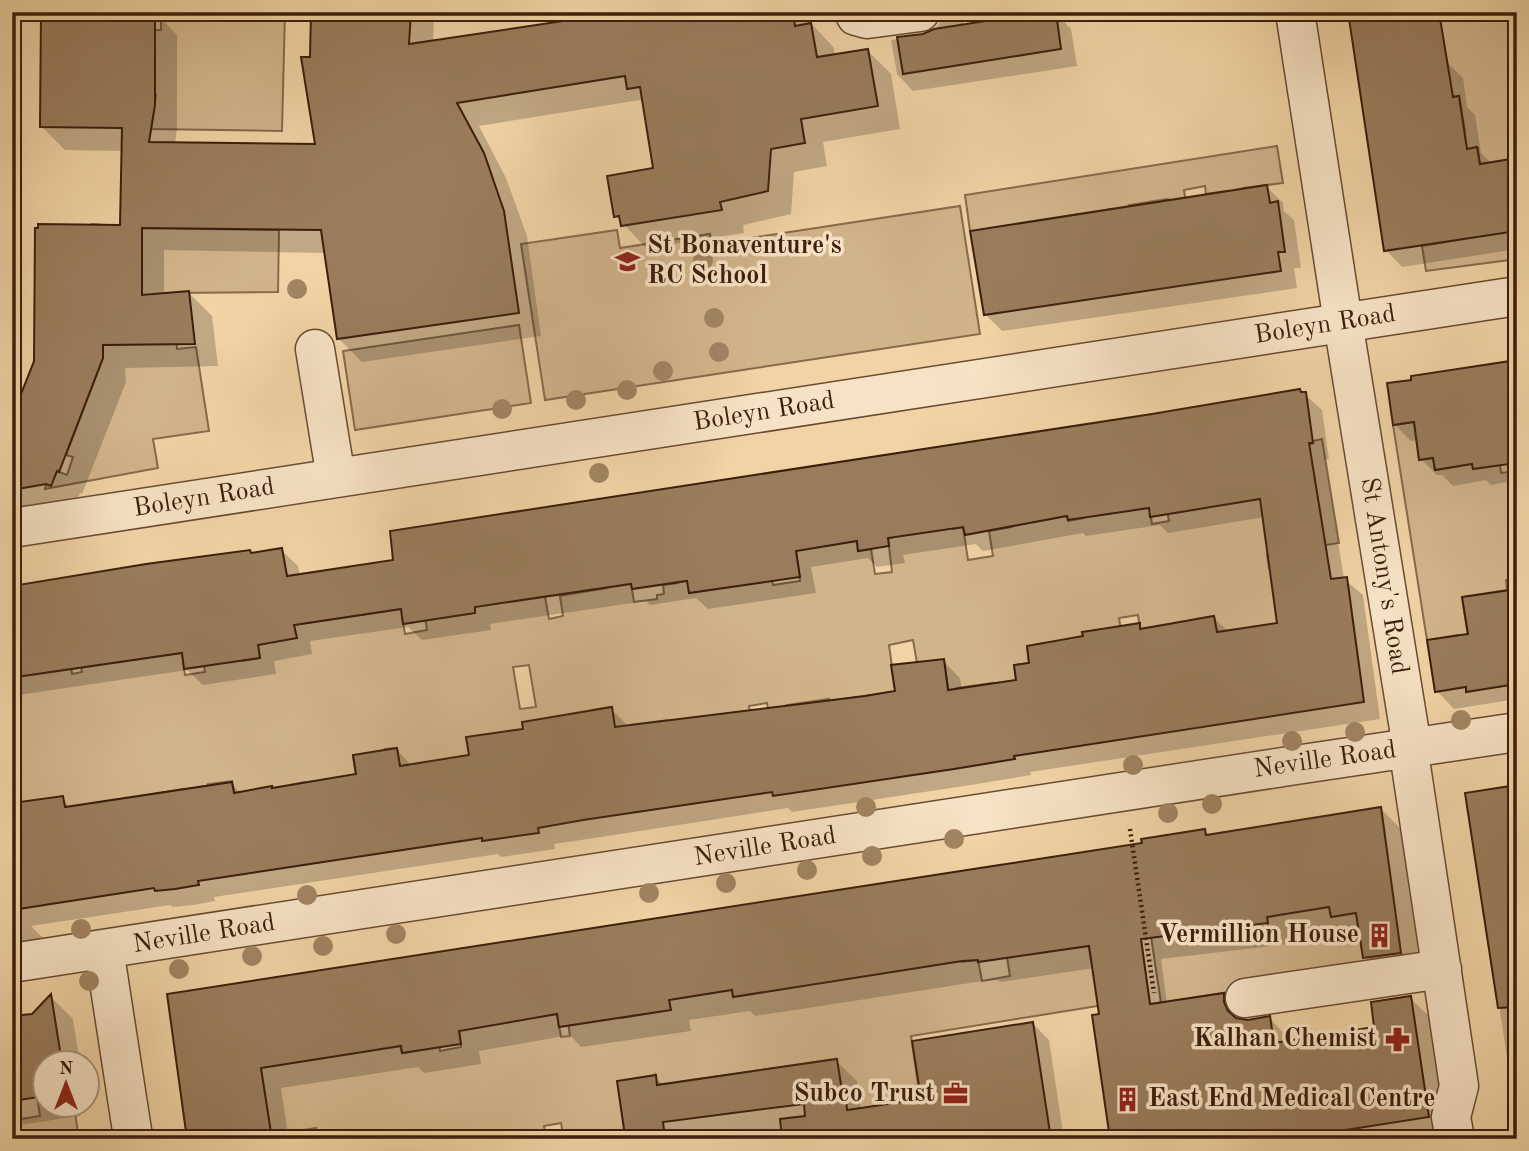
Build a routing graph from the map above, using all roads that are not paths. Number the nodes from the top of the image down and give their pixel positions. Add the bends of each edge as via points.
1 (854, 12) edge
2 (920, 12) edge
3 (1295, 12) edge
4 (1517, 296) edge
5 (1343, 322) junction
6 (315, 349) dead end
7 (337, 478) junction
8 (12, 528) edge
9 (1517, 732) edge
10 (1412, 747) junction
11 (104, 949) junction
12 (12, 963) edge
13 (1442, 969) junction
14 (1245, 998) dead end
15 (133, 1137) edge
16 (1455, 1139) edge

1 - 2 street via 867,19
3 - 5 street, St Antony's Road
4 - 5 street, Boleyn Road
5 - 7 street, Boleyn Road
5 - 10 street, St Antony's Road
6 - 7 street
7 - 8 street, Boleyn Road
9 - 10 street, Neville Road
10 - 11 street, Neville Road
10 - 13 street, St Antony's Road via 1411,766
11 - 12 street, Neville Road
11 - 15 street
13 - 14 street
13 - 16 street, St Antony's Road via 1459,1086 1451,1118

